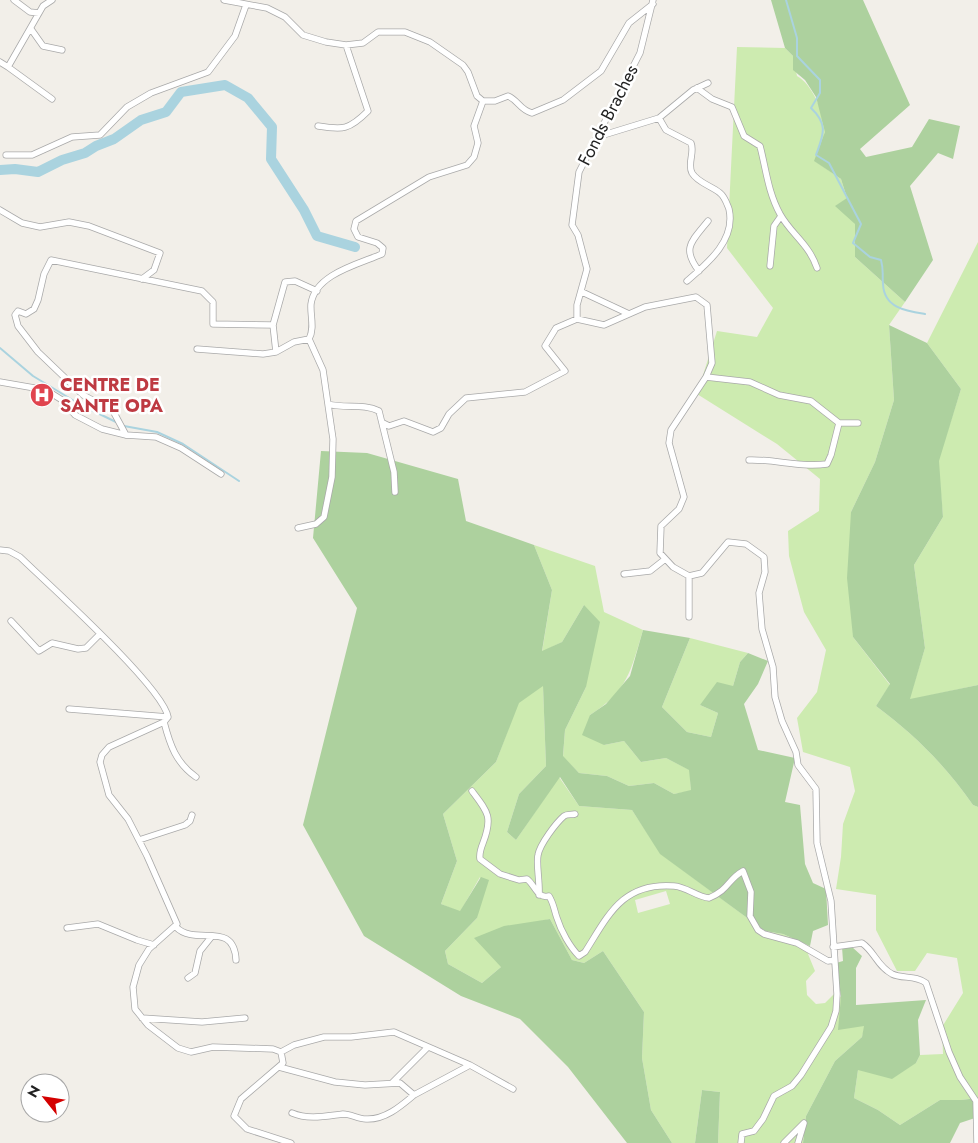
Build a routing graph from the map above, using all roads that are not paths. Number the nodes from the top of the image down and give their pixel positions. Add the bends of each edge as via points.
1 (14, 0) edge
2 (52, 0) edge
3 (224, 0) edge
4 (653, 2) edge
5 (246, 5) junction
6 (39, 13) junction
7 (31, 29) junction
8 (346, 45) junction
9 (62, 50) dead end
10 (0, 62) edge
11 (8, 67) junction
12 (708, 83) dead end
13 (697, 88) junction
14 (52, 99) dead end
15 (483, 101) junction
16 (659, 118) junction
17 (318, 126) dead end
18 (597, 137) junction
19 (6, 156) dead end
20 (0, 210) edge
21 (781, 216) junction
22 (708, 221) dead end
23 (770, 266) dead end
24 (817, 268) dead end
25 (699, 271) junction
26 (142, 280) junction
27 (687, 281) dead end
28 (317, 291) junction
29 (582, 292) junction
30 (628, 314) junction
31 (577, 319) junction
32 (274, 325) junction
33 (310, 339) junction
34 (197, 349) dead end
35 (276, 352) junction
36 (706, 377) junction
37 (0, 382) edge
38 (328, 404) junction
39 (383, 423) junction
40 (839, 423) junction
41 (858, 423) dead end
42 (126, 435) junction
43 (749, 460) dead end
44 (221, 474) dead end
45 (395, 492) dead end
46 (298, 528) dead end
47 (0, 550) edge
48 (664, 560) junction
49 (624, 574) dead end
50 (689, 576) junction
51 (689, 617) dead end
52 (11, 620) dead end
53 (100, 634) junction
54 (69, 708) dead end
55 (166, 719) junction
56 (196, 777) dead end
57 (472, 791) dead end
58 (575, 814) dead end
59 (192, 815) dead end
60 (139, 840) junction
61 (538, 895) junction
62 (176, 927) junction
63 (67, 928) dead end
64 (212, 936) junction
65 (154, 944) junction
66 (833, 947) junction
67 (236, 960) dead end
68 (834, 960) junction
69 (188, 978) dead end
70 (142, 1018) junction
71 (245, 1018) dead end
72 (427, 1048) junction
73 (281, 1052) junction
74 (470, 1065) junction
75 (279, 1067) junction
76 (392, 1083) junction
77 (513, 1090) dead end
78 (414, 1095) junction
79 (292, 1113) dead end
80 (291, 1143) edge
81 (741, 1143) edge
82 (784, 1143) edge
83 (798, 1143) edge
84 (977, 1143) edge

1 - 6 street via 30,12
2 - 6 street
3 - 5 street
4 - 15 street via 629,23 601,70 563,100 532,113 508,96
4 - 18 street, Fonds Braches via 640,53
5 - 8 street via 277,12 309,38
5 - 19 street via 235,36 208,72 135,102 100,135 72,137 32,155
6 - 7 street
7 - 9 street via 43,46
7 - 11 street
8 - 15 street via 362,43 378,32 388,31 405,32 430,42 463,65 477,96
8 - 17 street via 368,111 355,124 340,130
10 - 11 street
11 - 14 street
12 - 13 street
13 - 16 street
13 - 21 street via 712,99 732,107 744,136 760,146 770,190
15 - 28 street via 474,126 478,143 474,157 467,165 429,178 356,221 354,229 358,237 377,243 383,248 382,254 323,281
16 - 18 street
16 - 25 street via 666,130 690,143 691,171 696,178 722,194 727,203 731,221 724,241
18 - 29 street, Fonds Braches via 579,172 572,225 586,260
20 - 26 street via 22,224 40,226 69,222 89,226 160,253 154,270
21 - 23 street via 774,226
21 - 24 street via 802,239
22 - 25 street via 689,250 689,257
25 - 27 street
26 - 32 street via 202,291 213,302 213,324
26 - 42 street via 51,260 34,309 26,314 18,311 15,315 18,326 38,352 83,395 113,411
28 - 32 street via 295,281 285,282
28 - 33 street via 311,302
29 - 30 street
29 - 31 street, Fonds Braches via 577,305
30 - 31 street via 604,325
30 - 36 street via 645,307 696,297 707,305 712,363
31 - 39 street via 556,328 545,346 565,371 525,392 466,398 449,414 441,428 433,432 404,421 389,426
32 - 35 street
33 - 35 street via 294,342
33 - 38 street via 323,370
34 - 35 street
36 - 40 street via 750,382 779,395 811,402
36 - 48 street via 671,430 669,443 684,497 679,509 660,526 660,553
37 - 42 street via 46,390 62,400 75,415 102,429
38 - 39 street via 341,408 370,406 379,411
38 - 46 street via 333,467 324,517 316,524
39 - 45 street
40 - 41 street
40 - 43 street via 827,464 792,465
42 - 44 street via 156,437 181,448
47 - 53 street via 20,557
48 - 49 street via 650,571
48 - 50 street
50 - 51 street
50 - 66 street via 702,574 728,542 746,544 764,557 765,572 759,593 762,629 773,667 775,697 782,721 796,752 798,765 816,789 817,843 831,901
52 - 53 street via 39,650 52,643 86,648
53 - 55 street via 160,697
54 - 55 street
55 - 56 street via 172,750 182,766
55 - 60 street via 109,747 100,762 109,795
57 - 61 street via 486,809 489,820 480,859 500,874 527,879 533,883
58 - 61 street via 563,817 546,837 538,855
59 - 60 street via 184,825
60 - 62 street via 176,920
61 - 68 street via 549,896 557,918 580,956 607,916 628,895 658,886 674,886 710,898 721,893 735,875 743,871 751,892 750,916 758,930 797,943 828,961
62 - 64 street via 184,934
62 - 65 street
63 - 65 street via 98,924
64 - 67 street via 222,937 233,944
64 - 69 street via 200,951 195,972
65 - 70 street via 139,965 133,987 135,1010
66 - 68 street
66 - 84 street via 862,943 871,949 879,965 893,974 926,983 949,1052 976,1101
68 - 81 street via 837,994 831,1027 801,1075 792,1086 774,1096 754,1131 742,1134
70 - 71 street via 202,1022
70 - 73 street via 178,1048 191,1052 213,1048 273,1049
72 - 73 street via 401,1034 389,1032 324,1037
72 - 74 street
72 - 76 street
73 - 75 street via 284,1058
74 - 77 street
74 - 78 street
75 - 76 street via 335,1082
75 - 80 street via 241,1099 234,1116 247,1128
76 - 78 street via 404,1086
78 - 79 street via 401,1108 373,1119 348,1114 304,1117
82 - 83 street via 804,1123

